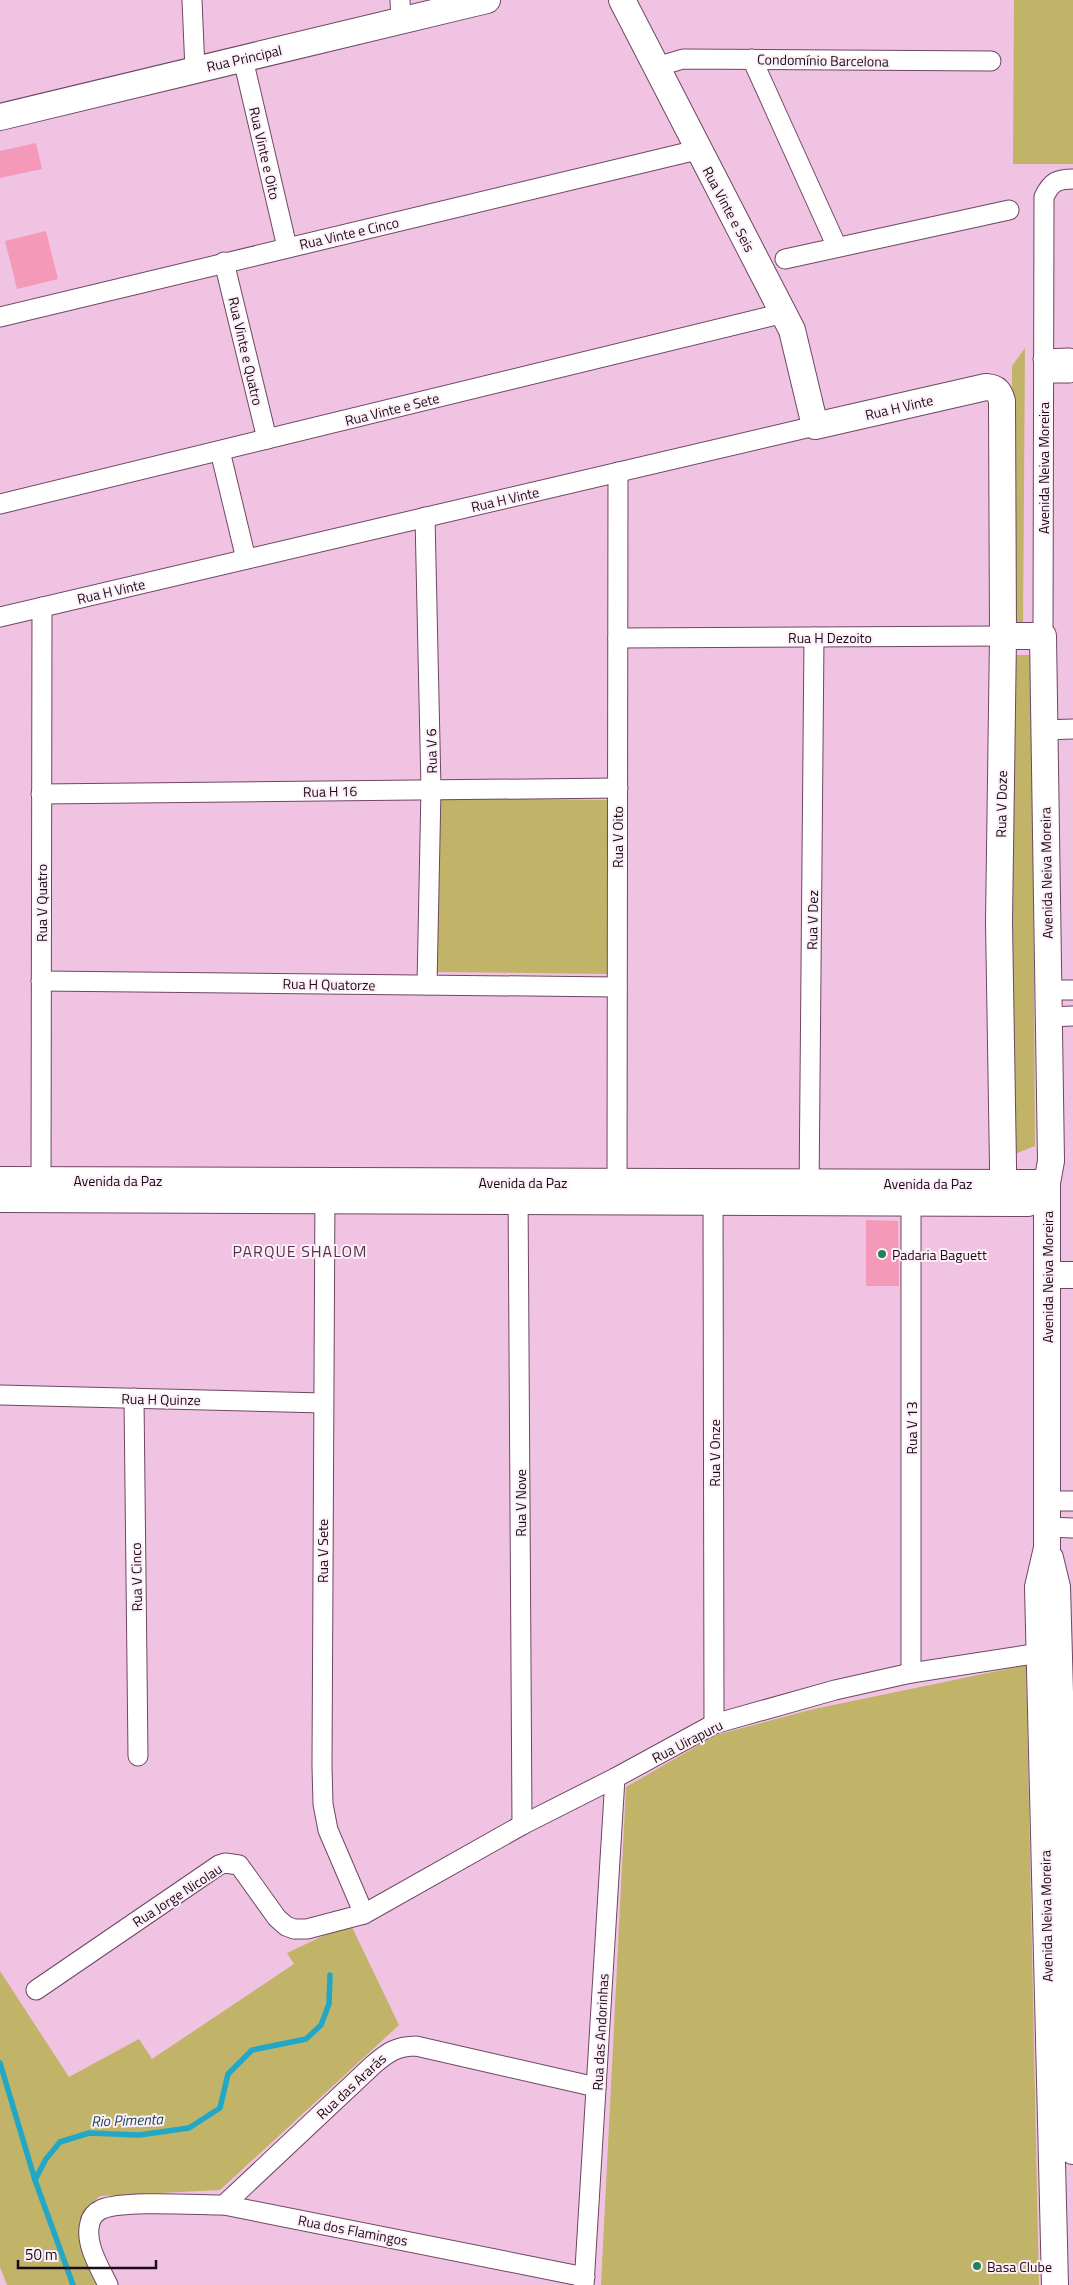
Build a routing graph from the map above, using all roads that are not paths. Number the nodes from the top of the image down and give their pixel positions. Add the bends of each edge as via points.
1 (192, 0) edge
2 (487, 0) edge
3 (622, 0) edge
4 (400, 10) edge
5 (243, 59) junction
6 (752, 59) junction
7 (991, 61) dead end
8 (656, 67) junction
9 (195, 70) junction
10 (0, 117) edge
11 (698, 150) junction
12 (1073, 179) edge
13 (1009, 210) dead end
14 (287, 247) junction
15 (837, 247) junction
16 (786, 259) dead end
17 (224, 262) junction
18 (784, 313) junction
19 (0, 317) edge
20 (1043, 366) junction
21 (1069, 366) dead end
22 (1002, 401) joint
23 (815, 426) junction
24 (267, 439) junction
25 (220, 451) junction
26 (618, 472) junction
27 (0, 504) edge
28 (425, 517) junction
29 (246, 560) junction
30 (42, 607) junction
31 (0, 617) edge
32 (1003, 636) junction
33 (1042, 636) junction
34 (814, 637) junction
35 (618, 638) junction
36 (1073, 729) edge
37 (1043, 730) junction
38 (618, 788) junction
39 (431, 790) junction
40 (42, 794) junction
41 (41, 982) junction
42 (427, 985) junction
43 (617, 987) junction
44 (1060, 990) edge
45 (1061, 1017) edge
46 (0, 1180) edge
47 (41, 1190) junction
48 (325, 1191) junction
49 (518, 1191) junction
50 (617, 1192) junction
51 (714, 1192) junction
52 (809, 1192) junction
53 (911, 1193) junction
54 (1008, 1193) junction
55 (1046, 1193) junction
56 (0, 1199) edge
57 (1047, 1275) junction
58 (1073, 1275) edge
59 (0, 1395) edge
60 (134, 1398) junction
61 (323, 1403) junction
62 (1073, 1501) edge
63 (1047, 1502) junction
64 (1073, 1528) edge
65 (1047, 1537) junction
66 (1040, 1653) junction
67 (911, 1673) junction
68 (714, 1724) junction
69 (138, 1756) dead end
70 (1060, 1773) edge
71 (615, 1778) junction
72 (522, 1825) junction
73 (364, 1914) junction
74 (1063, 1966) edge
75 (36, 1990) dead end
76 (1063, 1996) edge
77 (596, 2087) junction
78 (1073, 2151) edge
79 (224, 2205) junction
80 (585, 2281) edge
81 (108, 2285) edge
82 (1055, 2285) edge

1 - 9 street
2 - 4 street, Rua Principal
3 - 8 street, Rua Vinte e Seis
4 - 5 street, Rua Principal
5 - 9 street, Rua Principal
5 - 14 street, Rua Vinte e Oito
6 - 7 street, Condomínio Barcelona
6 - 8 street, Condomínio Barcelona via 683,59
6 - 15 street
8 - 11 street, Rua Vinte e Seis
9 - 10 street, Rua Principal
11 - 14 street, Rua Vinte e Cinco
11 - 18 street, Rua Vinte e Seis
12 - 20 street, Avenida Neiva Moreira via 1049,185 1044,197
13 - 15 street
14 - 17 street, Rua Vinte e Cinco
15 - 16 street
17 - 19 street, Rua Vinte e Cinco
17 - 24 street, Rua Vinte e Quatro
18 - 23 street, Rua Vinte e Seis via 792,330
18 - 24 street, Rua Vinte e Sete
20 - 21 street
20 - 33 street, Avenida Neiva Moreira
22 - 23 street, Rua H Vinte via 999,391 986,387
22 - 32 street, Rua V Doze
23 - 26 street, Rua H Vinte
24 - 25 street, Rua Vinte e Sete
25 - 27 street, Rua Vinte e Sete
25 - 29 street
26 - 28 street, Rua H Vinte
26 - 35 street, Rua V Oito
28 - 29 street, Rua H Vinte
28 - 39 street, Rua V 6
29 - 30 street, Rua H Vinte
30 - 31 street, Rua H Vinte
30 - 40 street, Rua V Quatro
32 - 33 street, Rua H Dezoito
32 - 34 street, Rua H Dezoito
32 - 54 street, Rua V Doze via 999,922
33 - 37 street, Avenida Neiva Moreira
34 - 35 street, Rua H Dezoito
34 - 52 street, Rua V Dez
35 - 38 street, Rua V Oito
36 - 37 street
37 - 44 street, Avenida Neiva Moreira
38 - 39 street, Rua H 16
38 - 43 street, Rua V Oito
39 - 40 street, Rua H 16
39 - 42 street, Rua V 6
40 - 41 street, Rua V Quatro
41 - 42 street, Rua H Quatorze
41 - 47 street, Rua V Quatro
42 - 43 street, Rua H Quatorze
43 - 50 street, Rua V Oito
44 - 45 street, Avenida Neiva Moreira
45 - 55 street, Avenida Neiva Moreira
46 - 47 street, Avenida da Paz
47 - 48 street, Avenida da Paz
47 - 56 street, Avenida da Paz
48 - 49 street, Avenida da Paz
48 - 61 street, Rua V Sete
49 - 50 street, Avenida da Paz
49 - 72 street, Rua V Nove
50 - 51 street, Avenida da Paz
51 - 52 street, Avenida da Paz
51 - 68 street, Rua V Onze
52 - 53 street, Avenida da Paz
53 - 54 street, Avenida da Paz
53 - 67 street, Rua V 13
54 - 55 street, Avenida da Paz
55 - 57 street, Avenida Neiva Moreira
57 - 58 street
57 - 63 street, Avenida Neiva Moreira
59 - 60 street, Rua H Quinze
60 - 61 street, Rua H Quinze
60 - 69 street, Rua V Cinco
61 - 73 street, Rua V Sete via 323,1804 328,1830
62 - 63 street
63 - 65 street, Avenida Neiva Moreira
64 - 65 street
65 - 66 street, Avenida Neiva Moreira via 1038,1587
65 - 70 street, Avenida Neiva Moreira via 1057,1587
66 - 67 street, Rua Uirapuru
66 - 70 street, Avenida Neiva Moreira
67 - 68 street, Rua Uirapuru via 835,1690
68 - 71 street, Rua Uirapuru
70 - 74 street, Avenida Neiva Moreira
71 - 72 street, Rua Uirapuru
71 - 77 street, Rua das Andorinhas
72 - 73 street, Rua Uirapuru
73 - 75 street, Rua Jorge Nicolau via 307,1929 294,1929 277,1918 239,1865 225,1863
74 - 76 street, Avenida Neiva Moreira
76 - 78 street, Avenida Neiva Moreira
76 - 82 street, Avenida Neiva Moreira
77 - 79 street, Rua das Ararás via 416,2046 401,2046 390,2050 372,2065
77 - 80 street, Rua das Andorinhas
79 - 80 street, Rua dos Flamingos
79 - 81 street, Rua dos Flamingos via 118,2206 96,2213 89,2227 93,2251

